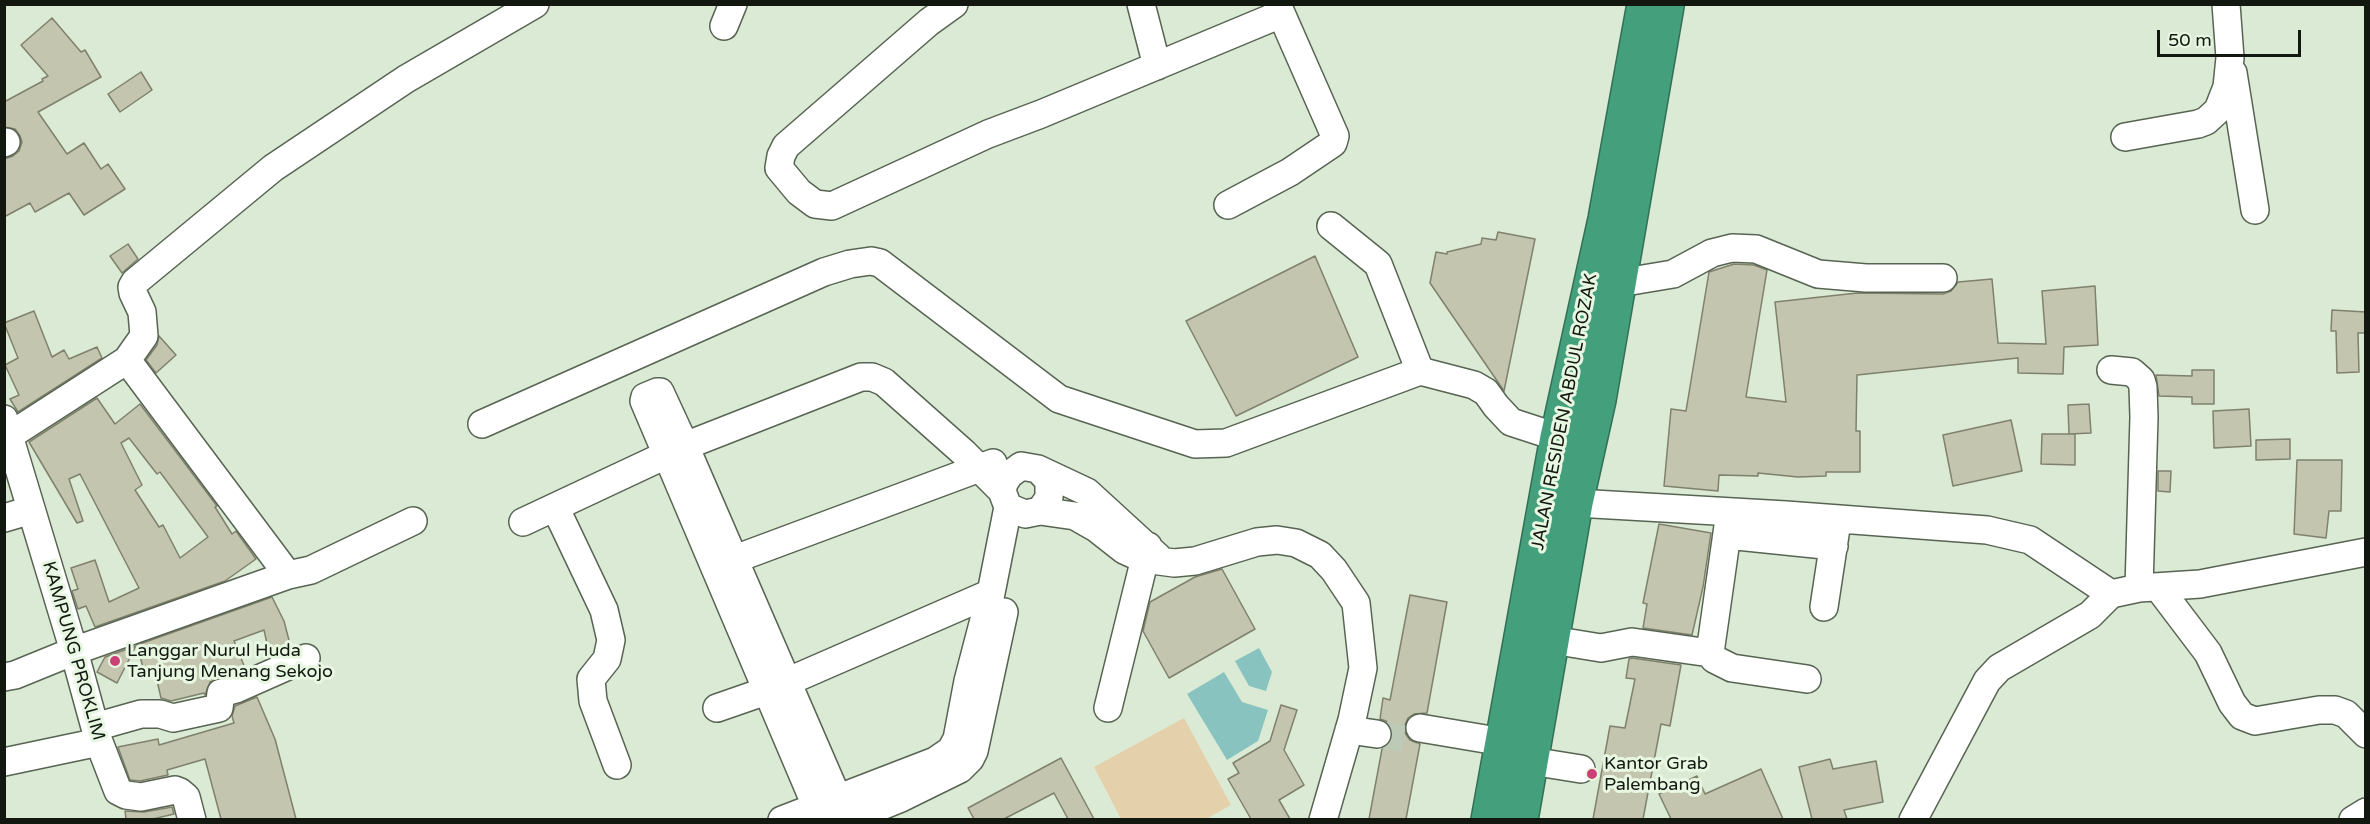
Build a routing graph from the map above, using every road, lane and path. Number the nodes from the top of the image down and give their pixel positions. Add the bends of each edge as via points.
1 (535, 4) edge
2 (954, 4) edge
3 (1141, 4) edge
4 (1644, 4) edge
5 (1667, 4) edge
6 (2226, 4) edge
7 (1279, 9) edge
8 (2230, 57) junction
9 (1157, 66) junction
10 (2125, 137) dead end
11 (1228, 205) dead end
12 (2256, 210) dead end
13 (1331, 226) dead end
14 (1943, 278) dead end
15 (1619, 283) junction
16 (128, 360) junction
17 (2111, 370) dead end
18 (1420, 371) junction
19 (482, 424) dead end
20 (7, 427) edge
21 (1557, 436) junction
22 (676, 450) junction
23 (1000, 464) junction
24 (1576, 503) junction
25 (1018, 506) junction
26 (555, 507) junction
27 (31, 510) junction
28 (4, 518) edge
29 (413, 521) dead end
30 (523, 522) dead end
31 (1728, 526) junction
32 (1836, 531) junction
33 (2366, 552) edge
34 (1152, 556) junction
35 (735, 559) junction
36 (288, 575) junction
37 (2148, 587) junction
38 (991, 593) junction
39 (2111, 594) junction
40 (1824, 607) dead end
41 (1552, 640) junction
42 (74, 651) junction
43 (1710, 653) junction
44 (306, 658) dead end
45 (4, 677) edge
46 (1807, 679) dead end
47 (979, 682) junction
48 (776, 686) junction
49 (717, 708) dead end
50 (1108, 708) dead end
51 (1351, 723) junction
52 (1378, 728) tunnel mouth
53 (97, 734) junction
54 (2366, 734) edge
55 (1419, 735) tunnel mouth
56 (1511, 753) junction
57 (4, 762) edge
58 (617, 765) dead end
59 (1581, 769) dead end
60 (833, 812) edge
61 (2366, 812) edge
62 (192, 819) edge
63 (782, 819) edge
64 (1323, 819) edge
65 (1488, 819) edge
66 (1521, 819) edge
67 (1913, 819) edge
68 (2353, 819) edge

1 - 16 street via 406,79 273,168 135,282 133,293 142,312 144,336
2 - 9 street via 786,146 779,168 799,192 815,204 832,206 988,134
3 - 9 street
4 - 21 highway, JALAN RESIDEN ABDUL ROZAK via 1605,219
5 - 15 highway, JALAN RESIDEN ABDUL ROZAK
6 - 8 street
7 - 9 street
7 - 11 street via 1335,136 1333,142 1290,172
8 - 10 street via 2223,100 2206,122
8 - 12 street
13 - 18 street via 1378,264
14 - 15 street via 1818,274 1756,249 1732,248 1712,253 1674,274
15 - 24 highway, JALAN RESIDEN ABDUL ROZAK
16 - 20 street
16 - 36 street
17 - 37 street via 2133,372 2143,387
18 - 19 street via 1226,443 1195,444 1059,399 880,263 871,261 824,272
18 - 21 street via 1474,385 1486,392 1511,422
20 - 27 street, KAMPUNG PROKLIM
21 - 56 highway, JALAN RESIDEN ABDUL ROZAK
22 - 23 street via 861,377 873,376
22 - 26 street
22 - 35 street
22 - 48 street
23 - 25 street
23 - 25 street via 1049,481 1049,498
23 - 34 street via 1087,492
23 - 35 street
24 - 31 street
24 - 41 highway, JALAN RESIDEN ABDUL ROZAK
25 - 34 street via 1084,520 1124,550
25 - 38 street
25 - 47 street
26 - 30 street
26 - 58 street via 604,610 611,640 607,659 591,679 593,701
27 - 28 street
27 - 42 street, KAMPUNG PROKLIM
29 - 36 street via 311,570
31 - 32 street
31 - 43 street
32 - 39 street via 1987,530 2030,540
32 - 40 street
33 - 37 street via 2200,584
34 - 50 street
34 - 51 street via 1195,561 1257,542 1277,540 1296,543 1320,555 1356,603 1363,668
35 - 48 street
36 - 42 street
37 - 39 street
37 - 54 street via 2208,653 2232,704 2242,716 2255,721 2335,710 2346,714
38 - 47 street
38 - 48 street
39 - 67 street via 2090,615 1999,668 1986,681
41 - 43 street via 1601,648 1632,642
41 - 56 highway, JALAN RESIDEN ABDUL ROZAK
42 - 45 street
42 - 53 street, KAMPUNG PROKLIM
43 - 46 street via 1732,668
44 - 53 street via 221,693 219,708 173,718 141,714
47 - 60 street via 957,739 958,757 935,761
48 - 49 street
48 - 60 street
51 - 52 street
51 - 64 street
53 - 57 street
53 - 62 street, KAMPUNG PROKLIM via 118,791 141,797 175,790 186,797
55 - 56 street
56 - 59 street
56 - 65 highway, JALAN RESIDEN ABDUL ROZAK
56 - 66 highway, JALAN RESIDEN ABDUL ROZAK
60 - 63 street
61 - 68 street

